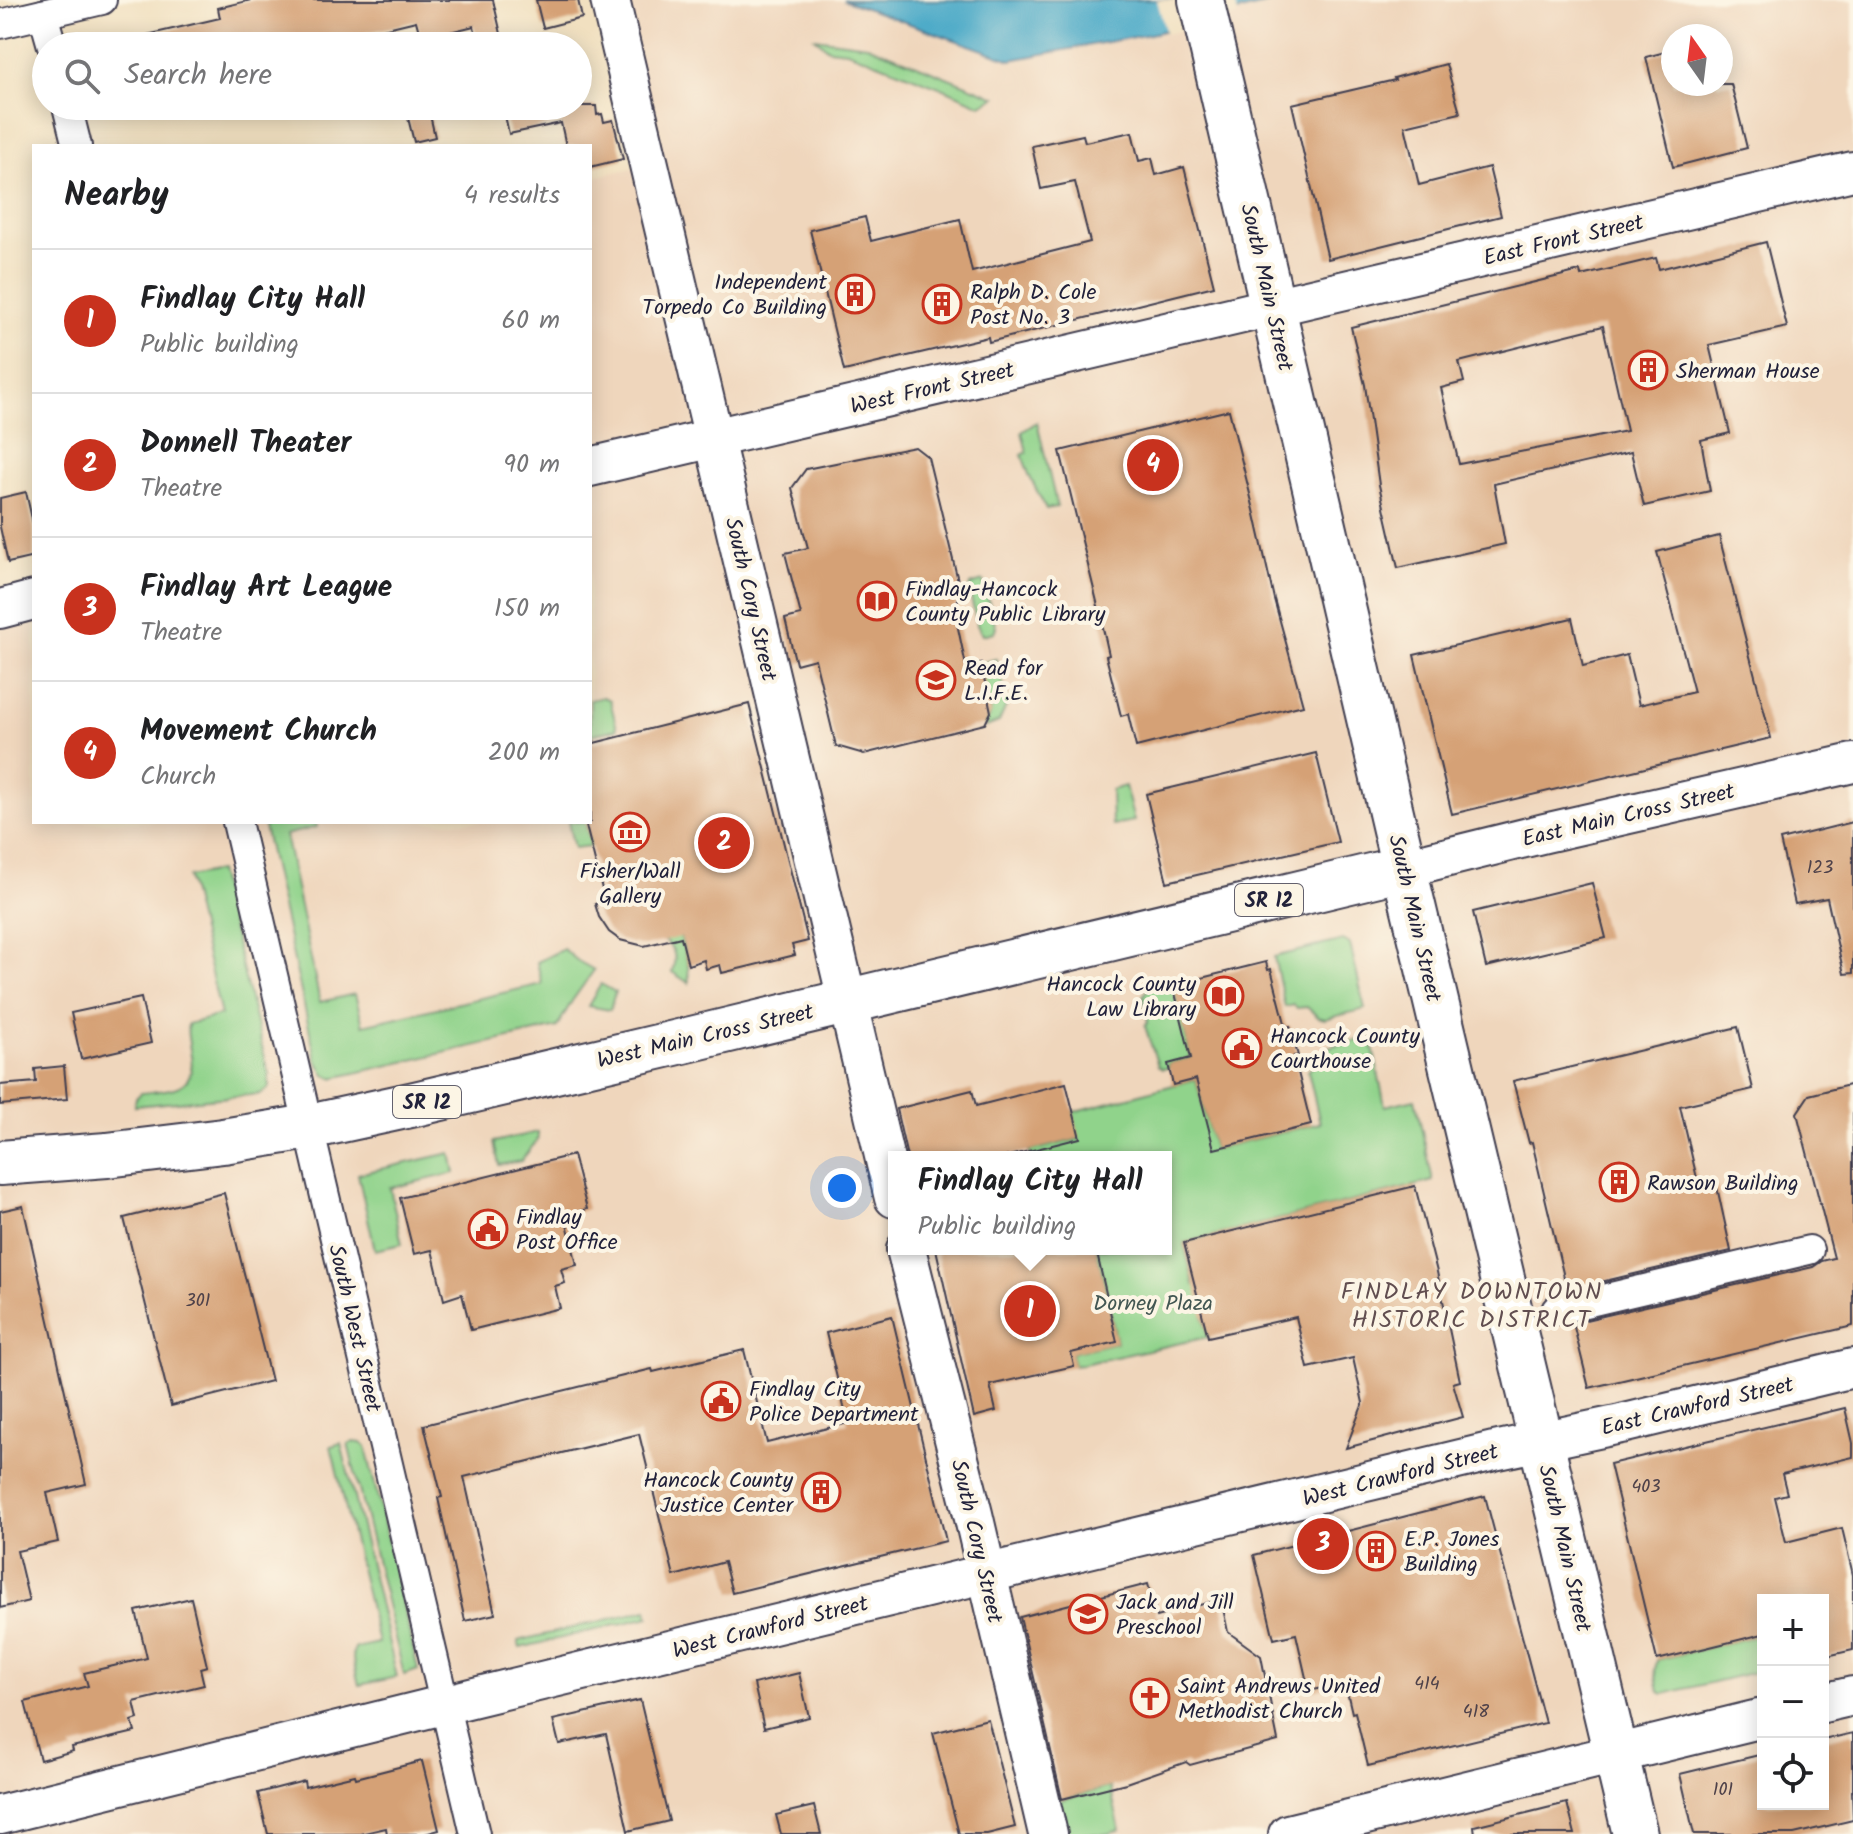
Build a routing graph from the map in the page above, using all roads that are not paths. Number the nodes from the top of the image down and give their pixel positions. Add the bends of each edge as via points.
1 (102, 0) edge
2 (610, 0) edge
3 (1201, 0) edge
4 (43, 14) junction
5 (0, 24) edge
6 (48, 32) edge
7 (70, 120) edge
8 (76, 144) edge
9 (1853, 171) edge
10 (1273, 308) junction
11 (714, 438) junction
12 (592, 467) edge
13 (32, 601) edge
14 (0, 609) edge
15 (1853, 763) edge
16 (237, 824) edge
17 (1404, 868) junction
18 (847, 1002) junction
19 (309, 1127) junction
20 (0, 1163) edge
21 (888, 1173) edge
22 (1809, 1250) dead end
23 (907, 1255) edge
24 (1556, 1310) dead end
25 (1853, 1368) edge
26 (1540, 1439) junction
27 (986, 1574) junction
28 (1853, 1696) edge
29 (1829, 1702) edge
30 (445, 1705) junction
31 (1757, 1719) edge
32 (1615, 1754) junction
33 (0, 1816) edge
34 (4, 1834) edge
35 (475, 1834) edge
36 (1048, 1834) edge
37 (1288, 1834) edge
38 (1635, 1834) edge

1 - 4 street
2 - 11 street, South Cory Street
3 - 10 main road, South Main Street
4 - 5 street
4 - 6 street
7 - 8 street
9 - 10 street, East Front Street
10 - 11 street, West Front Street
10 - 17 main road, South Main Street
11 - 12 street, West Front Street
11 - 18 street, South Cory Street
13 - 14 street
15 - 17 street, East Main Cross Street
16 - 19 street, South West Street
17 - 18 main road, West Main Cross Street / SR 12
17 - 26 main road, South Main Street
18 - 19 main road, West Main Cross Street / SR 12
18 - 21 street, South Cory Street
19 - 20 main road, West Main Cross Street / SR 12 via 194,1145
19 - 30 street, South West Street
22 - 24 street
23 - 27 street, South Cory Street
25 - 26 street, East Crawford Street
26 - 27 street, West Crawford Street
26 - 32 main road, South Main Street
27 - 30 street, West Crawford Street
27 - 36 street, South Cory Street
28 - 29 street
30 - 33 street, West Crawford Street
30 - 35 street, South West Street
31 - 32 street
32 - 37 street
32 - 38 main road, South Main Street
33 - 34 street

